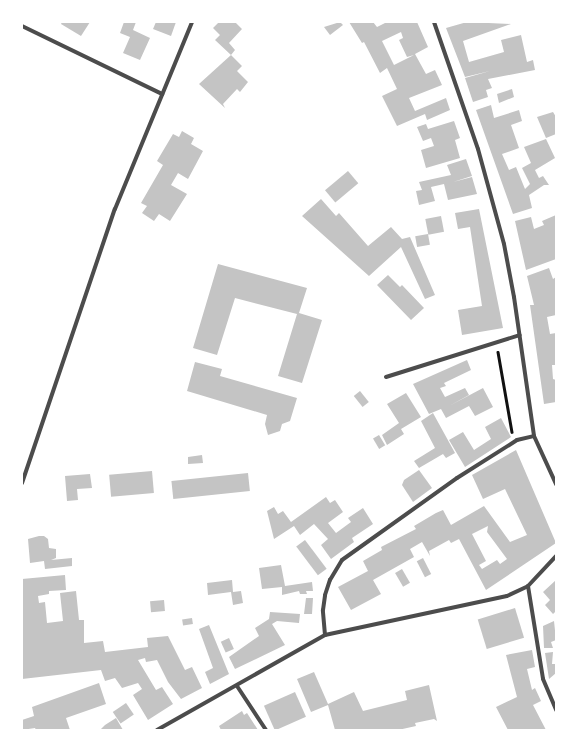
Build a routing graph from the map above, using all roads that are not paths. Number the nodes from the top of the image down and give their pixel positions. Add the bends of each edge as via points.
1 (192, 22) edge
2 (434, 22) edge
3 (22, 26) edge
4 (162, 94) junction
5 (520, 335) junction
6 (386, 377) dead end
7 (534, 436) junction
8 (22, 483) edge
9 (556, 484) edge
10 (556, 556) edge
11 (528, 586) junction
12 (325, 635) junction
13 (237, 686) junction
14 (556, 710) edge
15 (157, 730) edge
16 (266, 730) edge

1 - 4 street
2 - 5 street via 478,149 504,244
3 - 4 street
4 - 8 street via 86,288
5 - 6 street
5 - 7 street
7 - 9 street
7 - 12 street via 517,440 456,478 342,560 325,595
10 - 11 street
11 - 12 street via 507,596
11 - 14 street via 543,679
12 - 13 street
13 - 15 street
13 - 16 street

